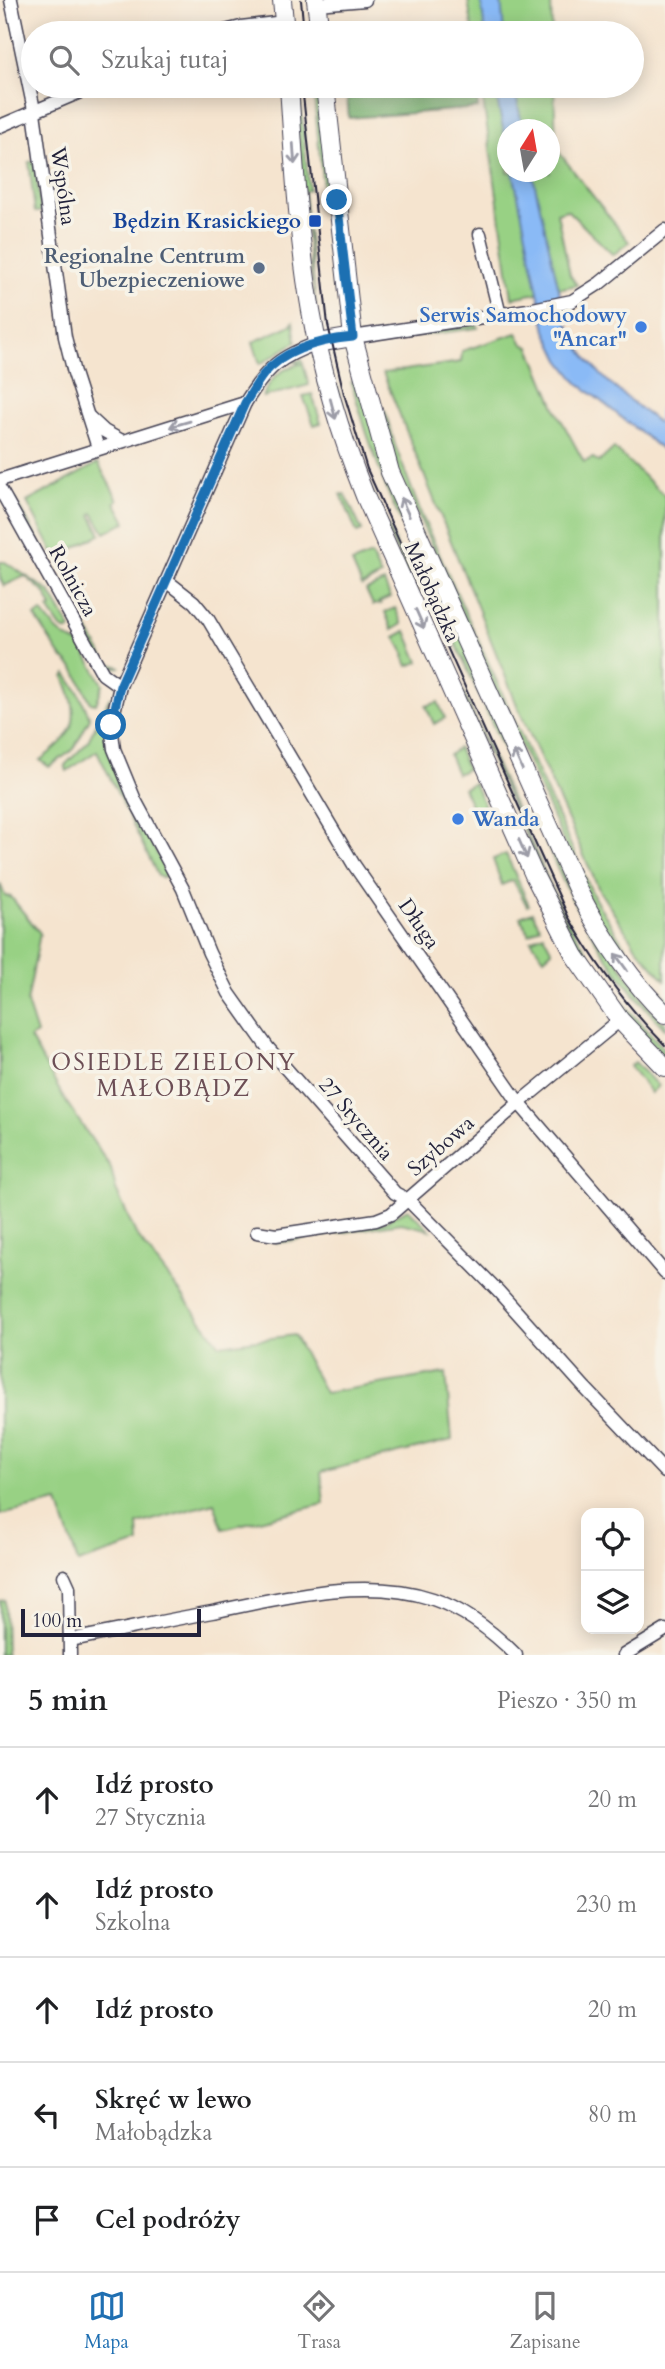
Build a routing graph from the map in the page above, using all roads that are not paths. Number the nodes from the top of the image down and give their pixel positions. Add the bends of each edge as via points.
1 (11, 0) edge
2 (282, 0) edge
3 (365, 0) edge
4 (317, 2) edge
5 (284, 21) edge
6 (319, 21) edge
7 (21, 50) edge
8 (30, 98) edge
9 (64, 98) edge
10 (290, 98) edge
11 (326, 98) edge
12 (33, 111) junction
13 (0, 126) edge
14 (665, 230) edge
15 (480, 234) dead end
16 (500, 315) junction
17 (353, 337) junction
18 (318, 343) junction
19 (245, 403) junction
20 (226, 411) junction
21 (89, 417) junction
22 (235, 423) junction
23 (122, 441) junction
24 (98, 448) junction
25 (0, 480) edge
26 (0, 489) edge
27 (167, 581) junction
28 (120, 686) junction
29 (665, 1014) edge
30 (620, 1020) junction
31 (665, 1068) edge
32 (519, 1103) junction
33 (408, 1200) junction
34 (257, 1232) dead end
35 (665, 1273) edge
36 (665, 1472) edge
37 (64, 1576) dead end
38 (665, 1630) edge
39 (70, 1640) junction
40 (70, 1655) edge
41 (516, 1655) edge
42 (624, 1655) edge

1 - 7 street, Wspólna
2 - 5 street
3 - 4 street
4 - 6 street
8 - 12 street, Wspólna
9 - 12 street
10 -> 18 street, Małobądzka via 298,202
11 - 17 street, Małobądzka
12 - 13 street
12 - 21 street, Wspólna via 65,337
14 - 16 street via 580,297
15 - 16 street
16 - 17 street
17 - 18 street
29 -> 17 street, Małobądzka via 596,926 562,858 390,472
18 - 19 street, 27 Stycznia via 272,366
18 -> 30 street, Małobądzka via 336,419 365,496 534,875 575,957
19 - 20 street
19 - 22 street, 27 Stycznia
20 - 22 street
20 -> 23 street
21 - 23 street
21 - 24 street, Wspólna
22 - 27 street, 27 Stycznia
23 - 24 street
24 - 25 street
26 - 28 street, Rolnicza via 103,674
27 - 28 street, 27 Stycznia
27 - 32 street, Długa via 208,619 354,865
28 - 33 street, 27 Stycznia via 111,725 114,749 229,993 268,1048 395,1192
30 - 31 street, Małobądzka
30 - 32 street, Szybowa
32 - 33 street, Szybowa
32 - 35 street, Długa
33 - 34 street, Szybowa via 376,1220 276,1235
33 - 36 street, 27 Stycznia
37 - 39 street via 69,1587
38 - 42 street
39 - 40 street
39 - 41 street via 245,1605 373,1589 409,1593 457,1610

